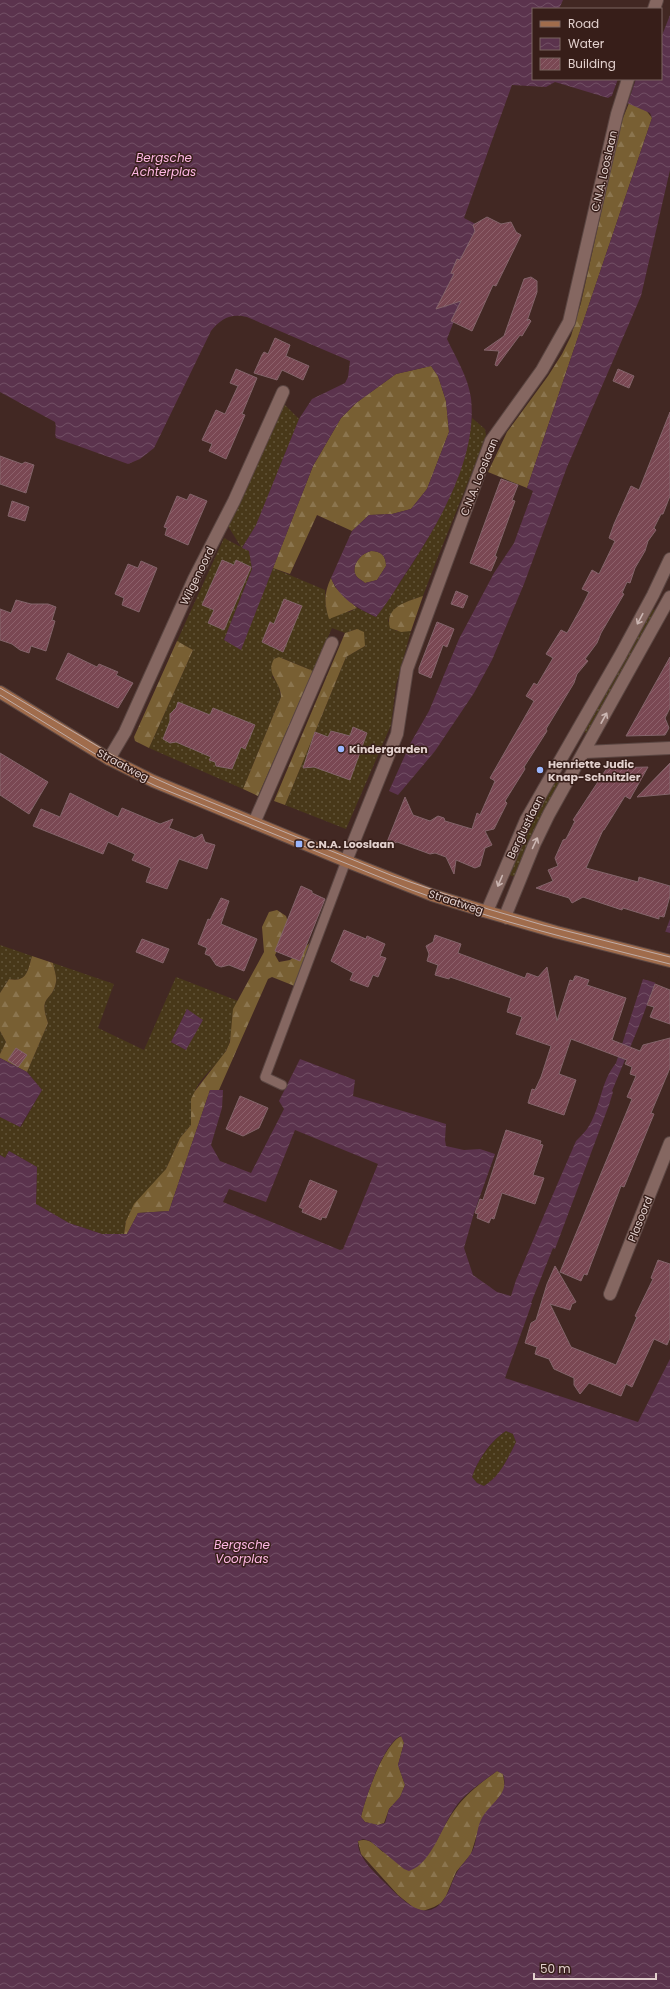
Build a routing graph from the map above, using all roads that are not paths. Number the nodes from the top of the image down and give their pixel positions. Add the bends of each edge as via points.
1 (628, 80) edge
2 (283, 392) dead end
3 (670, 559) edge
4 (653, 595) junction
5 (668, 600) edge
6 (332, 643) dead end
7 (0, 692) edge
8 (570, 744) junction
9 (670, 748) edge
10 (585, 752) junction
11 (109, 759) junction
12 (254, 823) junction
13 (346, 861) junction
14 (484, 911) junction
15 (507, 918) junction
16 (668, 960) edge
17 (282, 1085) dead end
18 (670, 1143) edge
19 (610, 1294) dead end

1 - 13 street, C.N.A. Looslaan via 619,104 569,322 542,370 491,441 407,669 397,734
2 - 11 street, Wilgenoord via 125,732
3 - 4 street, Berglustlaan
4 - 5 street, Berglustlaan
4 -> 8 street, Berglustlaan
10 -> 5 street, Berglustlaan
6 - 12 street
7 - 11 street, Straatweg
8 - 10 street
8 -> 14 street, Berglustlaan via 526,820 488,909
9 - 10 street
15 -> 10 street, Berglustlaan via 506,914 534,845
11 - 12 street, Straatweg via 153,781
12 - 13 street, Straatweg
13 - 14 street, Straatweg
13 - 17 lane via 265,1077
14 - 15 street, Straatweg
15 - 16 street, Straatweg
18 - 19 street, Plasoord

